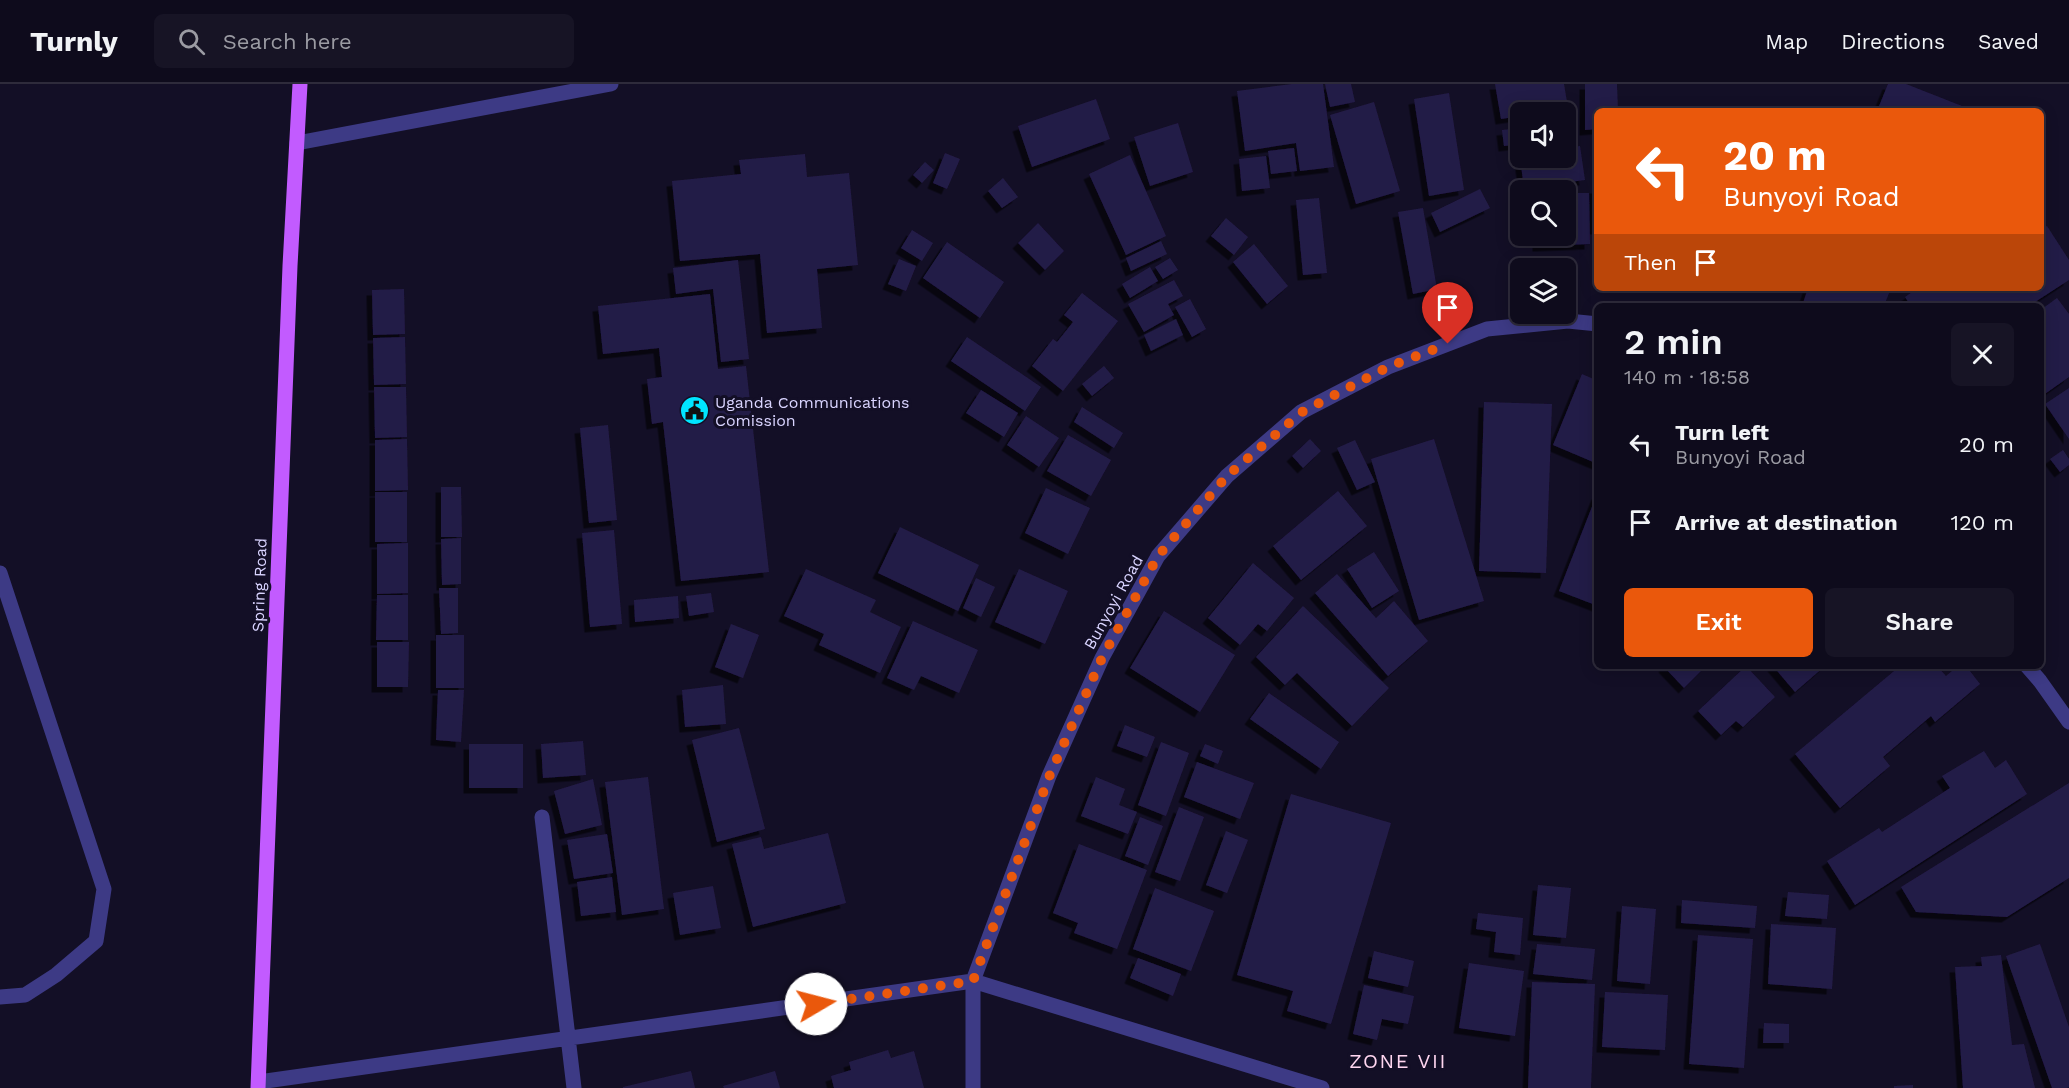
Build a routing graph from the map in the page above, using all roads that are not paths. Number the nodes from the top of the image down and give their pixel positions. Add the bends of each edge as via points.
1 (300, 84) edge
2 (611, 84) edge
3 (297, 143) junction
4 (1594, 324) edge
5 (0, 573) edge
6 (2030, 669) edge
7 (2069, 722) edge
8 (542, 817) dead end
9 (973, 981) junction
10 (0, 997) edge
11 (568, 1039) junction
12 (259, 1085) edge
13 (574, 1088) edge
14 (973, 1088) edge
15 (1322, 1088) edge

1 - 3 main road, Spring Road
2 - 3 street
3 - 12 main road, Spring Road
4 - 9 street, Bunyoyi Road via 1569,321 1487,330 1388,367 1302,412 1227,476 1158,556 1102,658 1049,777
5 - 10 street via 104,889 96,941 57,975 25,995
6 - 7 street
8 - 11 street
9 - 11 street
9 - 14 street, Bunyoyi Road
9 - 15 street
11 - 12 street
11 - 13 street

